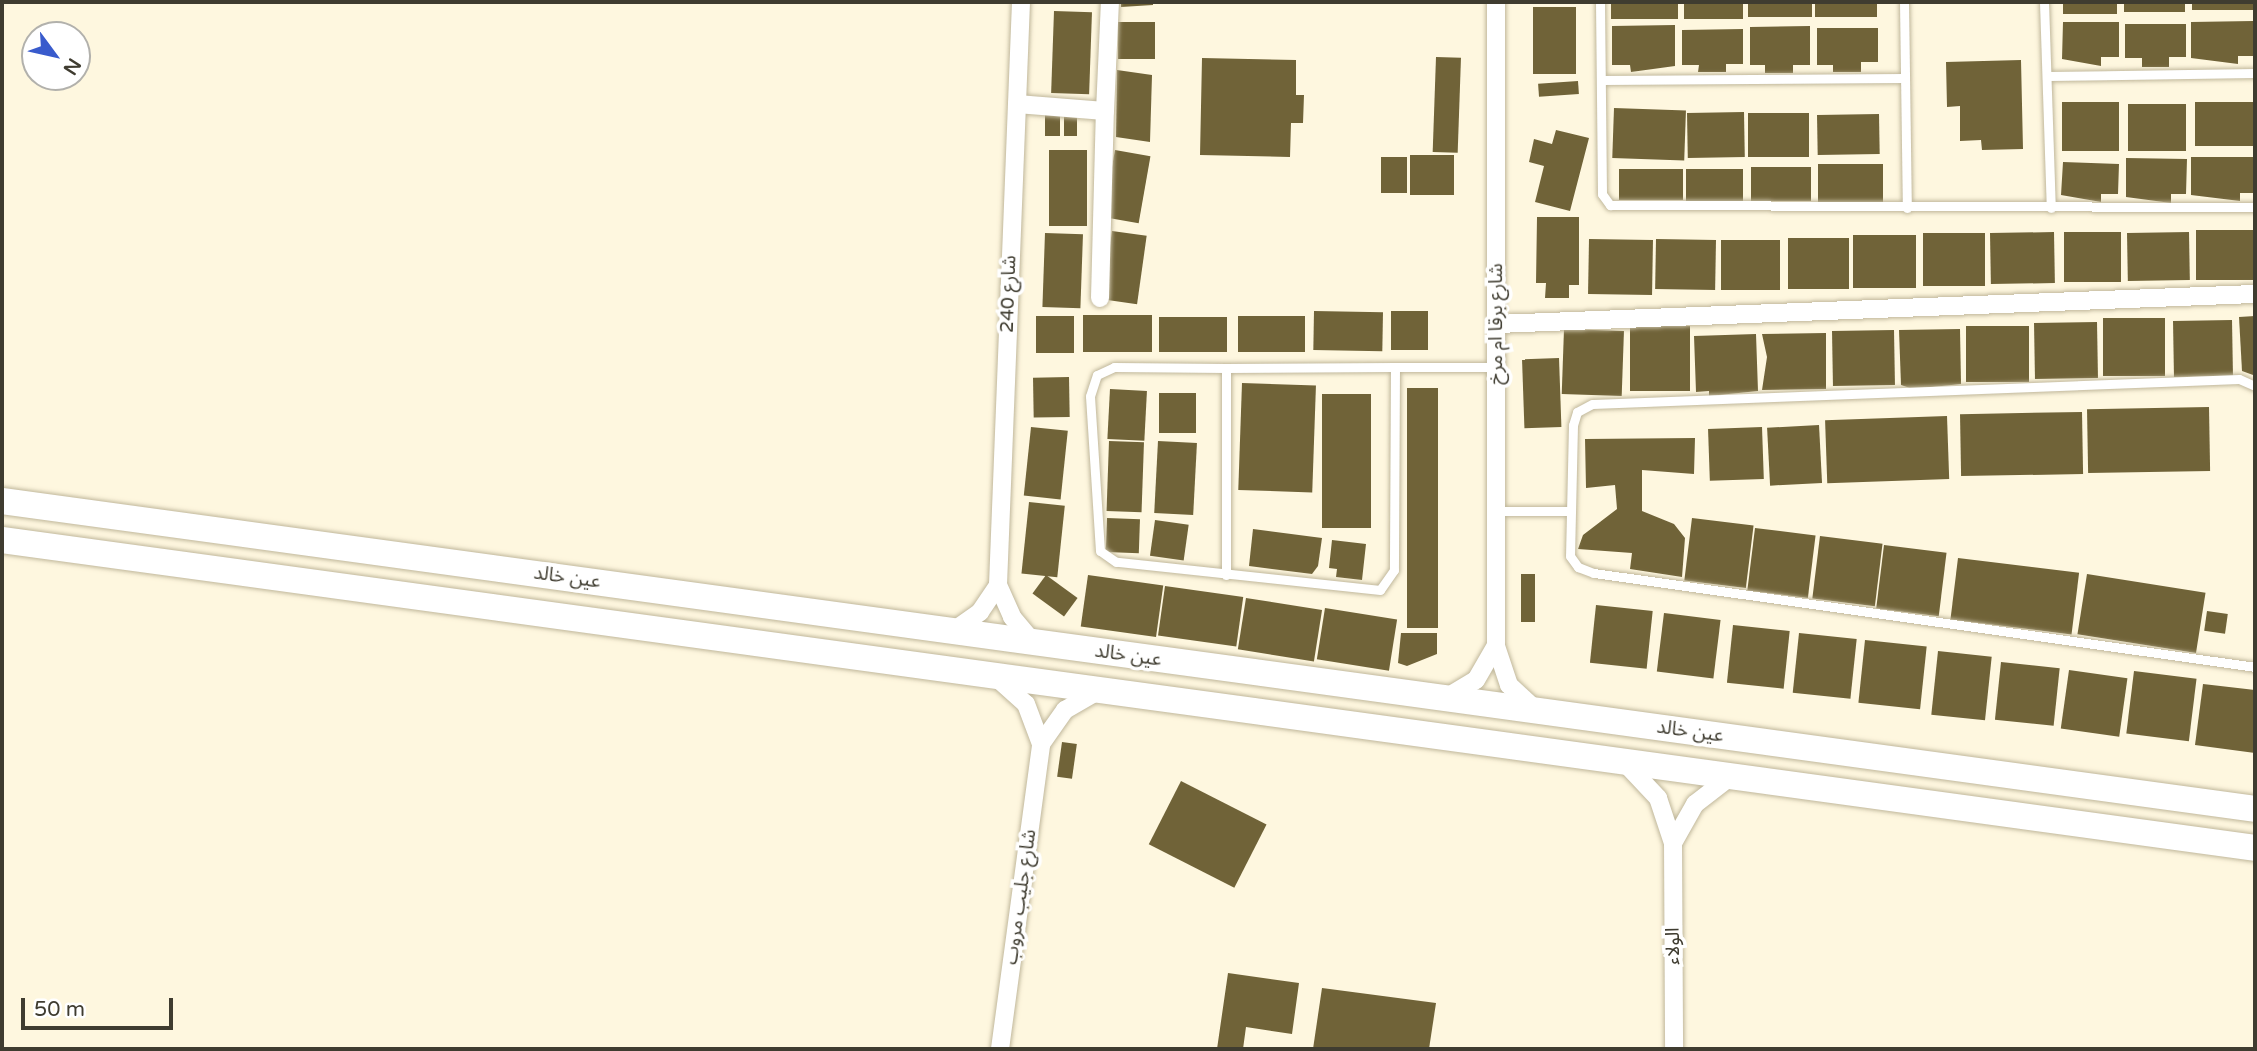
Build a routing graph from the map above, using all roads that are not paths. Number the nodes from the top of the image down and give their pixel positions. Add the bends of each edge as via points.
1 (1021, 2) edge
2 (1110, 2) edge
3 (1496, 2) edge
4 (1600, 2) edge
5 (1903, 2) edge
6 (2044, 2) edge
7 (2255, 73) edge
8 (2048, 76) junction
9 (1905, 78) junction
10 (1601, 80) junction
11 (1017, 104) junction
12 (1105, 111) junction
13 (2255, 207) edge
14 (1907, 208) junction
15 (2051, 208) junction
16 (2255, 294) edge
17 (1100, 298) dead end
18 (1497, 324) junction
19 (1395, 367) junction
20 (1497, 367) junction
21 (1226, 368) junction
22 (2255, 386) edge
23 (2, 501) edge
24 (1495, 511) junction
25 (1571, 511) junction
26 (2, 540) edge
27 (1226, 575) junction
28 (998, 585) junction
29 (953, 631) junction
30 (1035, 644) junction
31 (1496, 646) junction
32 (2255, 667) edge
33 (994, 676) junction
34 (1101, 690) junction
35 (1442, 700) junction
36 (1540, 712) junction
37 (1041, 744) junction
38 (1626, 764) junction
39 (1730, 777) junction
40 (2255, 809) edge
41 (1673, 843) junction
42 (2255, 848) edge
43 (1000, 1049) edge
44 (1674, 1049) edge

1 - 11 street, شارع 240
2 - 12 street
3 - 18 street, شارع برقا ام مرخ
4 - 10 lane
5 - 9 lane
6 - 8 lane
7 - 8 lane
8 - 15 lane
9 - 10 lane
9 - 14 lane
10 - 14 lane via 1602,194 1610,205
11 - 12 street
11 - 28 street, شارع 240
12 - 17 street
13 - 15 lane
14 - 15 lane
16 - 18 street
18 - 20 street, شارع برقا ام مرخ
19 - 20 lane
19 - 21 lane
19 - 27 lane via 1394,570 1387,585 1373,592
20 - 24 street, شارع برقا ام مرخ
21 - 27 lane
21 - 27 lane via 1114,367 1097,375 1090,396 1100,551 1116,562
22 - 25 lane via 2239,379 1592,404 1577,412 1573,425
23 - 29 street, عين خالد
24 - 25 lane
24 - 31 street, شارع برقا ام مرخ
25 - 32 lane via 1570,556 1578,567 1594,573
26 - 33 street, عين خالد
28 - 29 street via 980,612
28 - 30 street, شارع 240 via 1012,617
29 - 30 street, عين خالد
30 - 35 street, عين خالد
31 - 35 street via 1476,680
31 - 36 street, شارع برقا ام مرخ via 1509,685
33 - 34 street, عين خالد
33 - 37 street, شارع جليب مروب via 1026,704
34 - 37 street, شارع جليب مروب via 1065,710
34 - 38 street, عين خالد
35 - 36 street, عين خالد
36 - 40 street, عين خالد
37 - 43 street, شارع جليب مروب
38 - 39 street, عين خالد
38 - 41 street, الولاء via 1658,798
39 - 41 street, الولاء via 1695,804
39 - 42 street, عين خالد
41 - 44 street, الولاء

